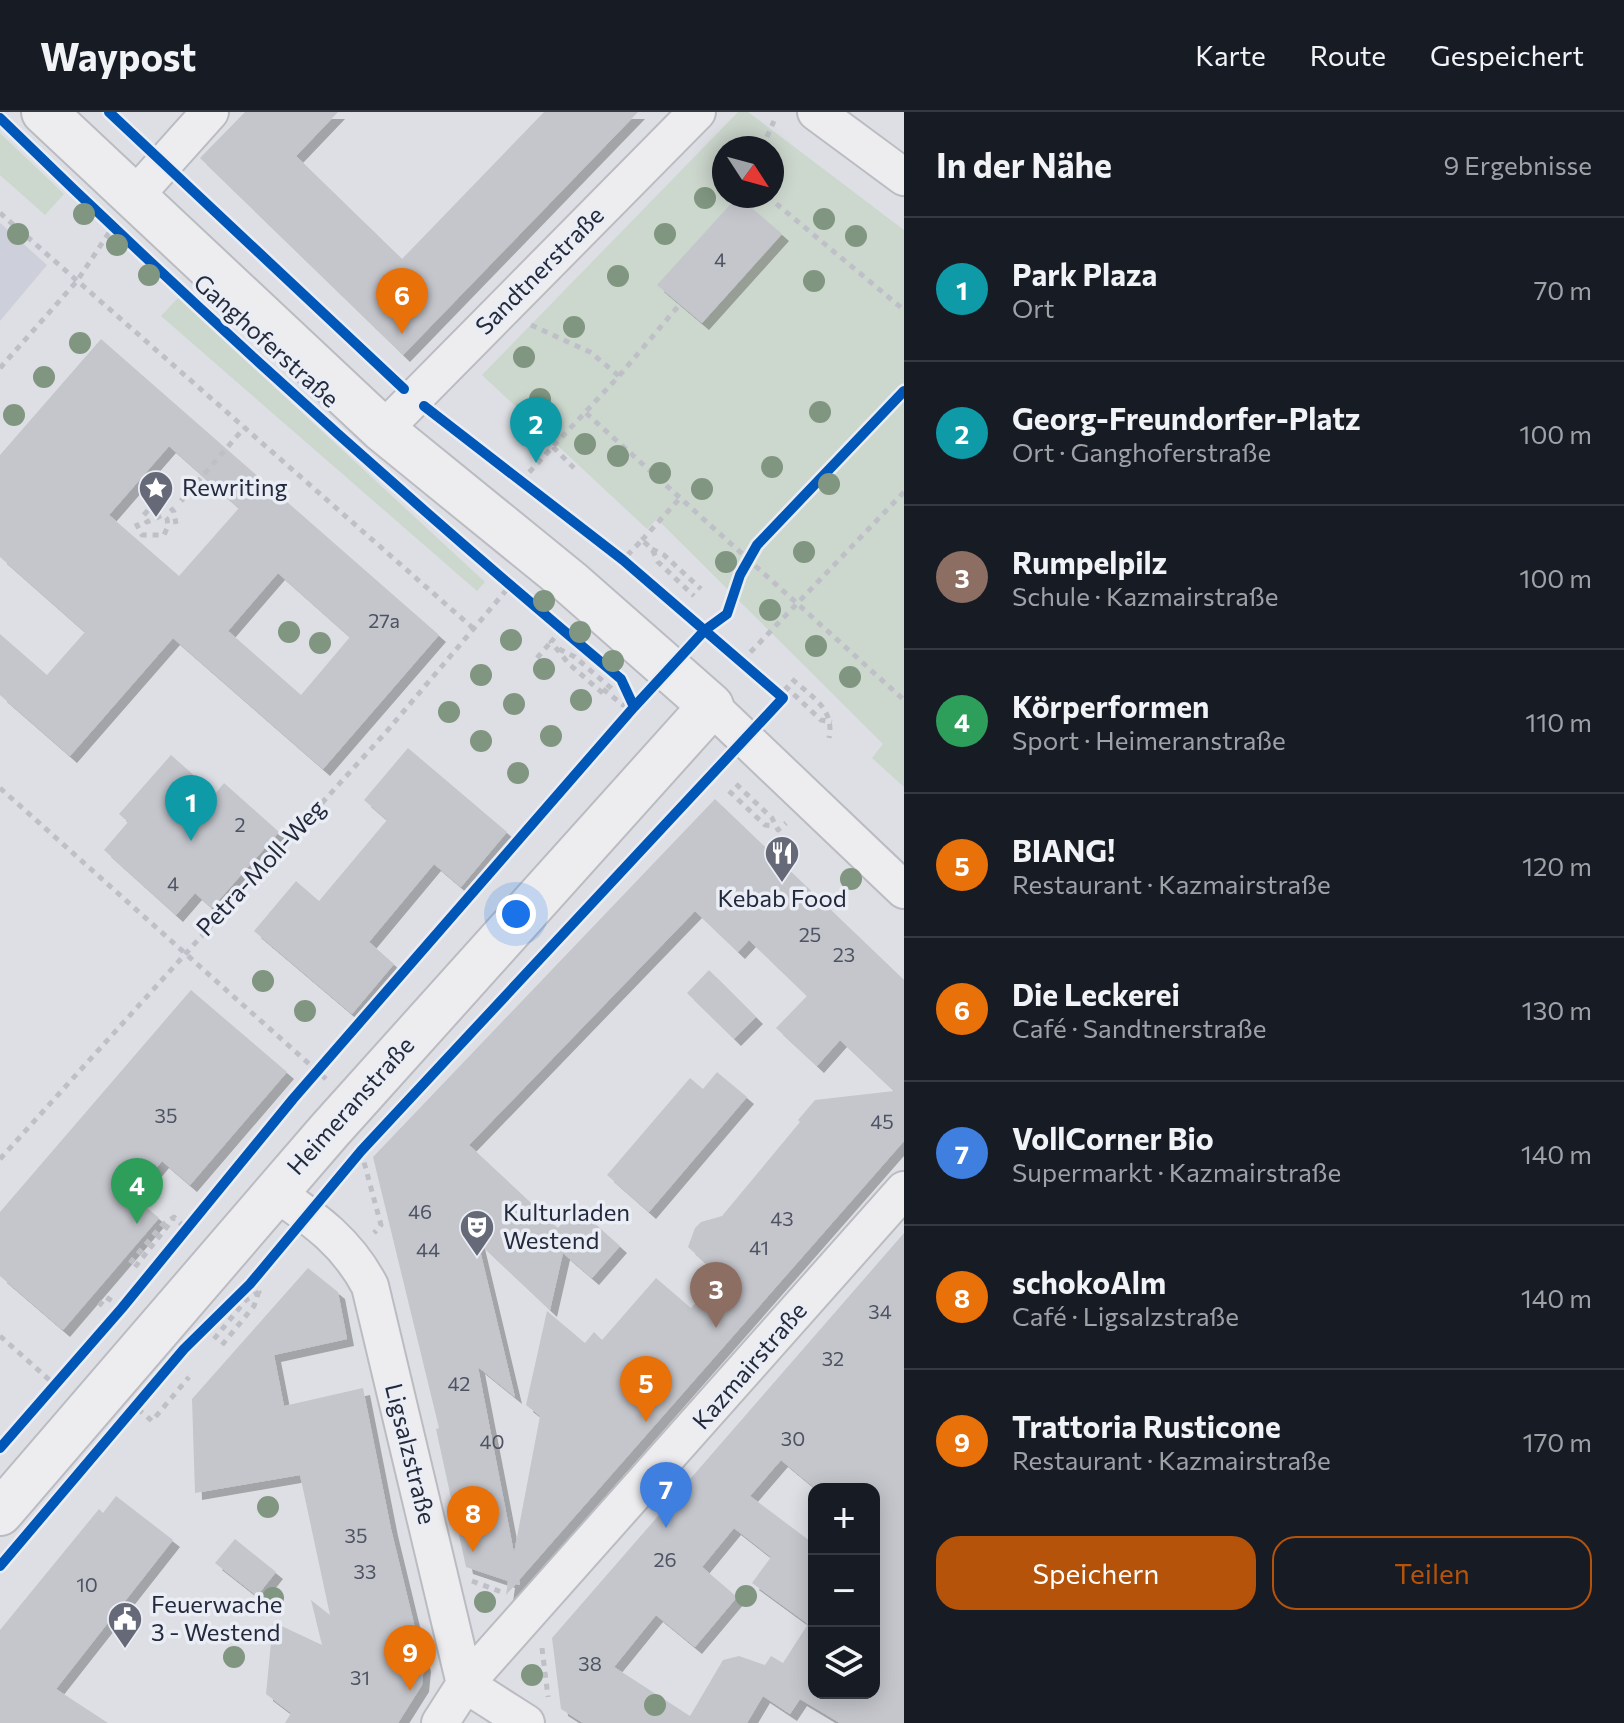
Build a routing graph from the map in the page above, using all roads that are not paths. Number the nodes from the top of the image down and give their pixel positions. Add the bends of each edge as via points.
1 (44, 112) edge
2 (210, 112) edge
3 (697, 112) edge
4 (816, 112) edge
5 (904, 177) edge
6 (118, 220) junction
7 (383, 430) junction
8 (711, 706) junction
9 (904, 890) edge
10 (904, 1190) edge
11 (275, 1192) junction
12 (0, 1513) edge
13 (465, 1684) junction
14 (440, 1723) edge
15 (526, 1723) edge

1 - 6 street, Ganghoferstraße
2 - 6 street
3 - 7 street, Sandtnerstraße
4 - 5 street
6 - 7 street, Ganghoferstraße
7 - 8 street, Ganghoferstraße via 570,582
8 - 9 street, Ganghoferstraße
8 - 11 street, Heimeranstraße
10 - 13 street, Kazmairstraße
11 - 12 street, Heimeranstraße
11 - 13 street, Ligsalzstraße via 355,1257 370,1286
13 - 14 street, Kazmairstraße
13 - 15 street

